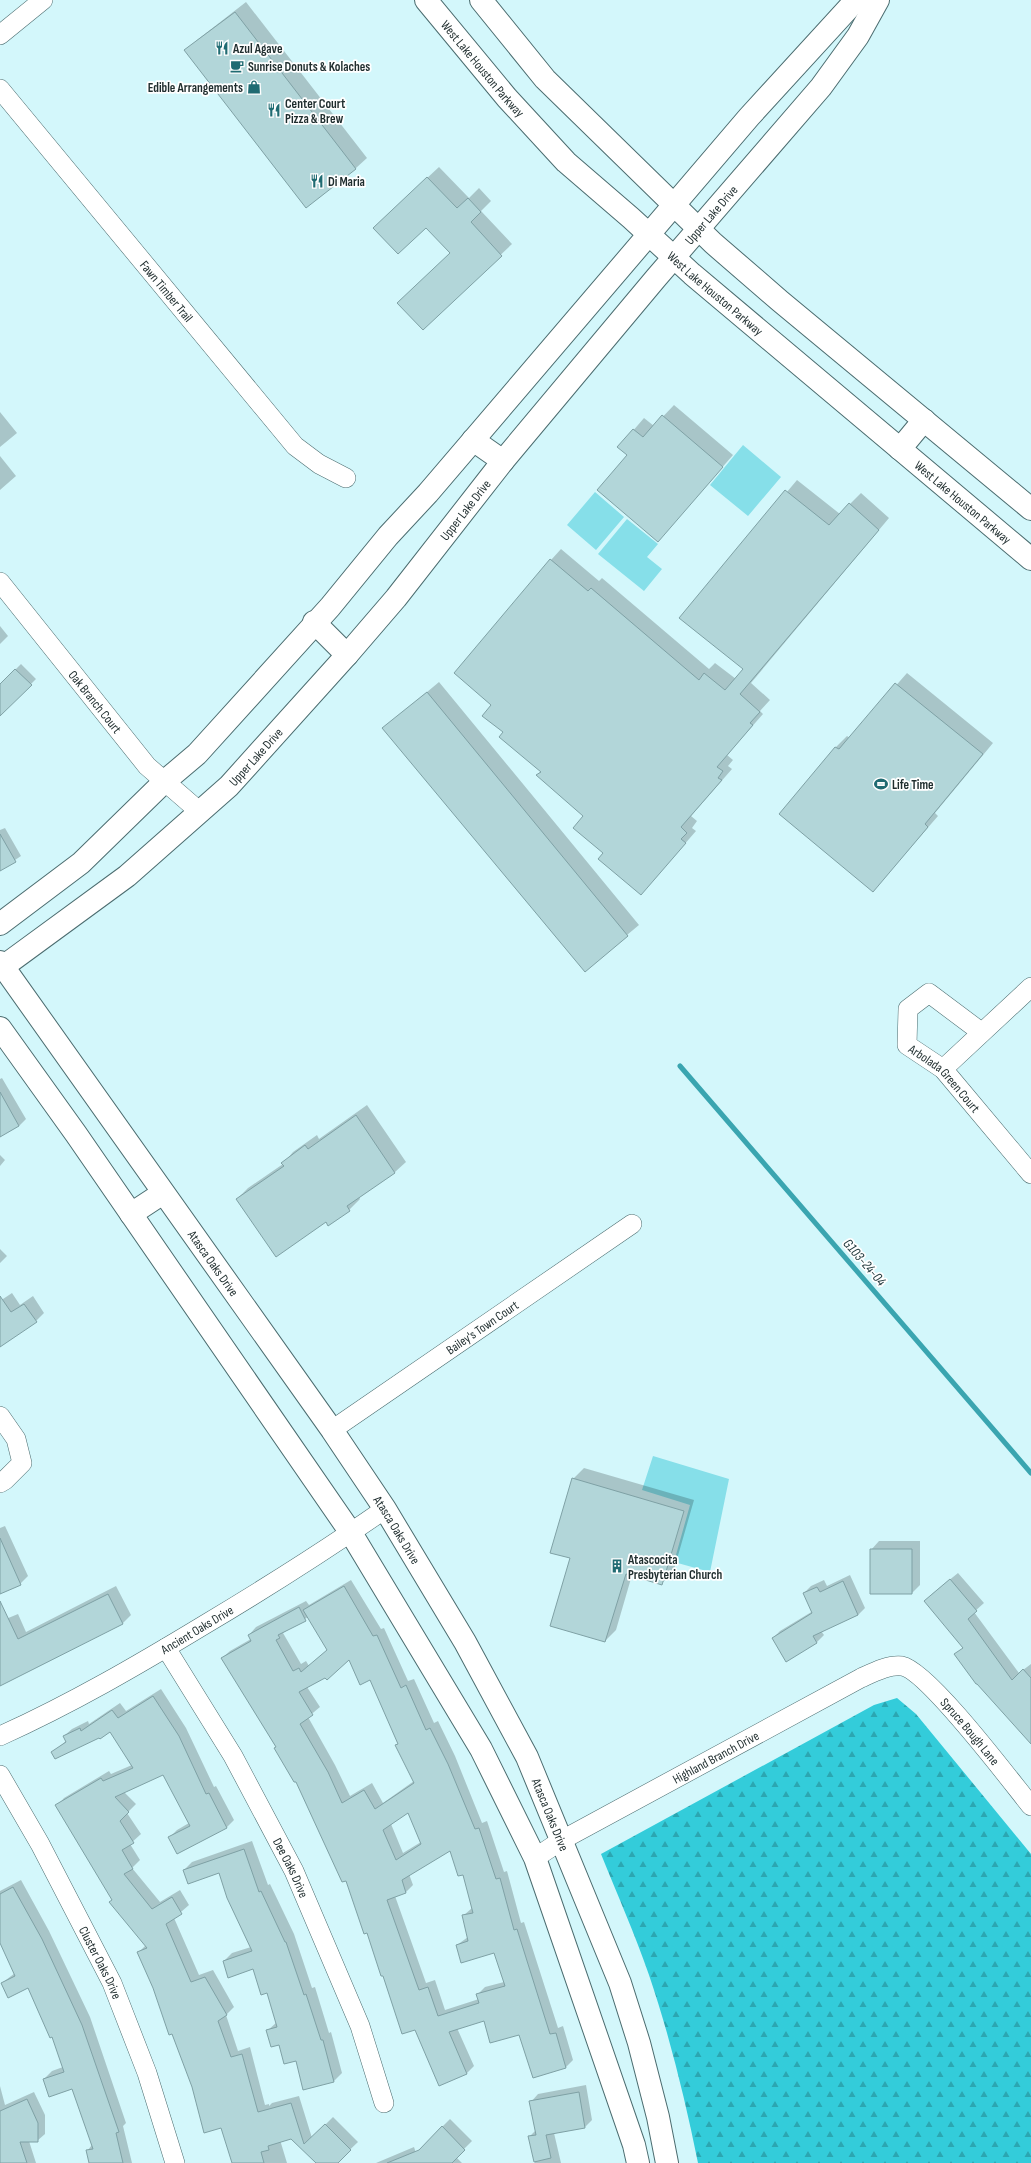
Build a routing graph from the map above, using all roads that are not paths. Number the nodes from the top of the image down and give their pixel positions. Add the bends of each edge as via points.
1 (43, 0) edge
2 (481, 0) edge
3 (856, 0) edge
4 (878, 0) edge
5 (430, 1) edge
6 (0, 35) edge
7 (0, 89) edge
8 (673, 205) junction
9 (699, 229) junction
10 (648, 234) junction
11 (674, 258) junction
12 (924, 420) junction
13 (473, 440) junction
14 (900, 449) junction
15 (503, 461) junction
16 (346, 478) dead end
17 (1031, 509) edge
18 (1031, 559) edge
19 (0, 582) edge
20 (314, 622) junction
21 (347, 655) junction
22 (166, 781) junction
23 (200, 812) junction
24 (0, 924) edge
25 (1, 966) edge
26 (1031, 987) edge
27 (0, 1028) edge
28 (981, 1032) junction
29 (943, 1069) junction
30 (1031, 1174) edge
31 (163, 1193) junction
32 (132, 1214) junction
33 (632, 1224) dead end
34 (0, 1416) edge
35 (332, 1430) junction
36 (0, 1483) edge
37 (385, 1509) junction
38 (350, 1533) junction
39 (166, 1648) junction
40 (901, 1666) joint
41 (0, 1736) edge
42 (0, 1775) edge
43 (1031, 1806) edge
44 (562, 1840) junction
45 (535, 1858) junction
46 (384, 2103) dead end
47 (175, 2163) edge
48 (638, 2163) edge
49 (667, 2163) edge

1 - 6 street
2 - 8 street via 545,80
3 - 8 street
4 - 9 street, Upper Lake Drive via 858,36 821,87
5 - 10 street, West Lake Houston Parkway via 507,98 566,162
7 - 16 street, Fawn Timber Trail via 295,446 318,464
8 - 9 street
8 - 10 street
9 - 11 street, Upper Lake Drive
9 - 12 street via 780,301
10 - 11 street, West Lake Houston Parkway
10 - 13 street via 549,354
11 - 14 street, West Lake Houston Parkway
11 - 15 street, Upper Lake Drive
12 - 14 street
12 - 17 street
13 - 15 street
13 - 20 street via 388,536 330,607
14 - 18 street, West Lake Houston Parkway
15 - 21 street, Upper Lake Drive via 396,598
19 - 22 street, Oak Branch Court via 147,766
20 - 21 street
20 - 22 street via 197,754
21 - 23 street, Upper Lake Drive via 229,786
22 - 23 street, Oak Branch Court
22 - 24 street via 82,863
23 - 25 street, Upper Lake Drive via 127,876
25 - 31 street, Atasca Oaks Drive
26 - 28 street
27 - 32 street
28 - 29 street
28 - 29 street, Arbolada Green Court via 929,993 908,1009 907,1046
29 - 30 street, Arbolada Green Court
31 - 32 street
31 - 35 street, Atasca Oaks Drive
32 - 38 street
33 - 35 street, Bailey's Town Court
34 - 36 street via 16,1439 22,1463
35 - 37 street, Atasca Oaks Drive
37 - 38 street, Ancient Oaks Drive
37 - 44 street, Atasca Oaks Drive via 492,1688 527,1757
38 - 39 street, Ancient Oaks Drive
38 - 45 street via 481,1749
39 - 41 street, Ancient Oaks Drive via 76,1699
39 - 46 street, Dee Oaks Drive via 233,1756 294,1871 360,2026
40 - 43 street, Spruce Bough Lane via 918,1674 938,1693
40 - 44 street, Highland Branch Drive via 876,1671 861,1678
42 - 47 street, Cluster Oaks Drive via 44,1850 112,1983 146,2074
44 - 45 street, Highland Branch Drive
44 - 49 street, Atasca Oaks Drive via 620,1984 639,2044
45 - 48 street

